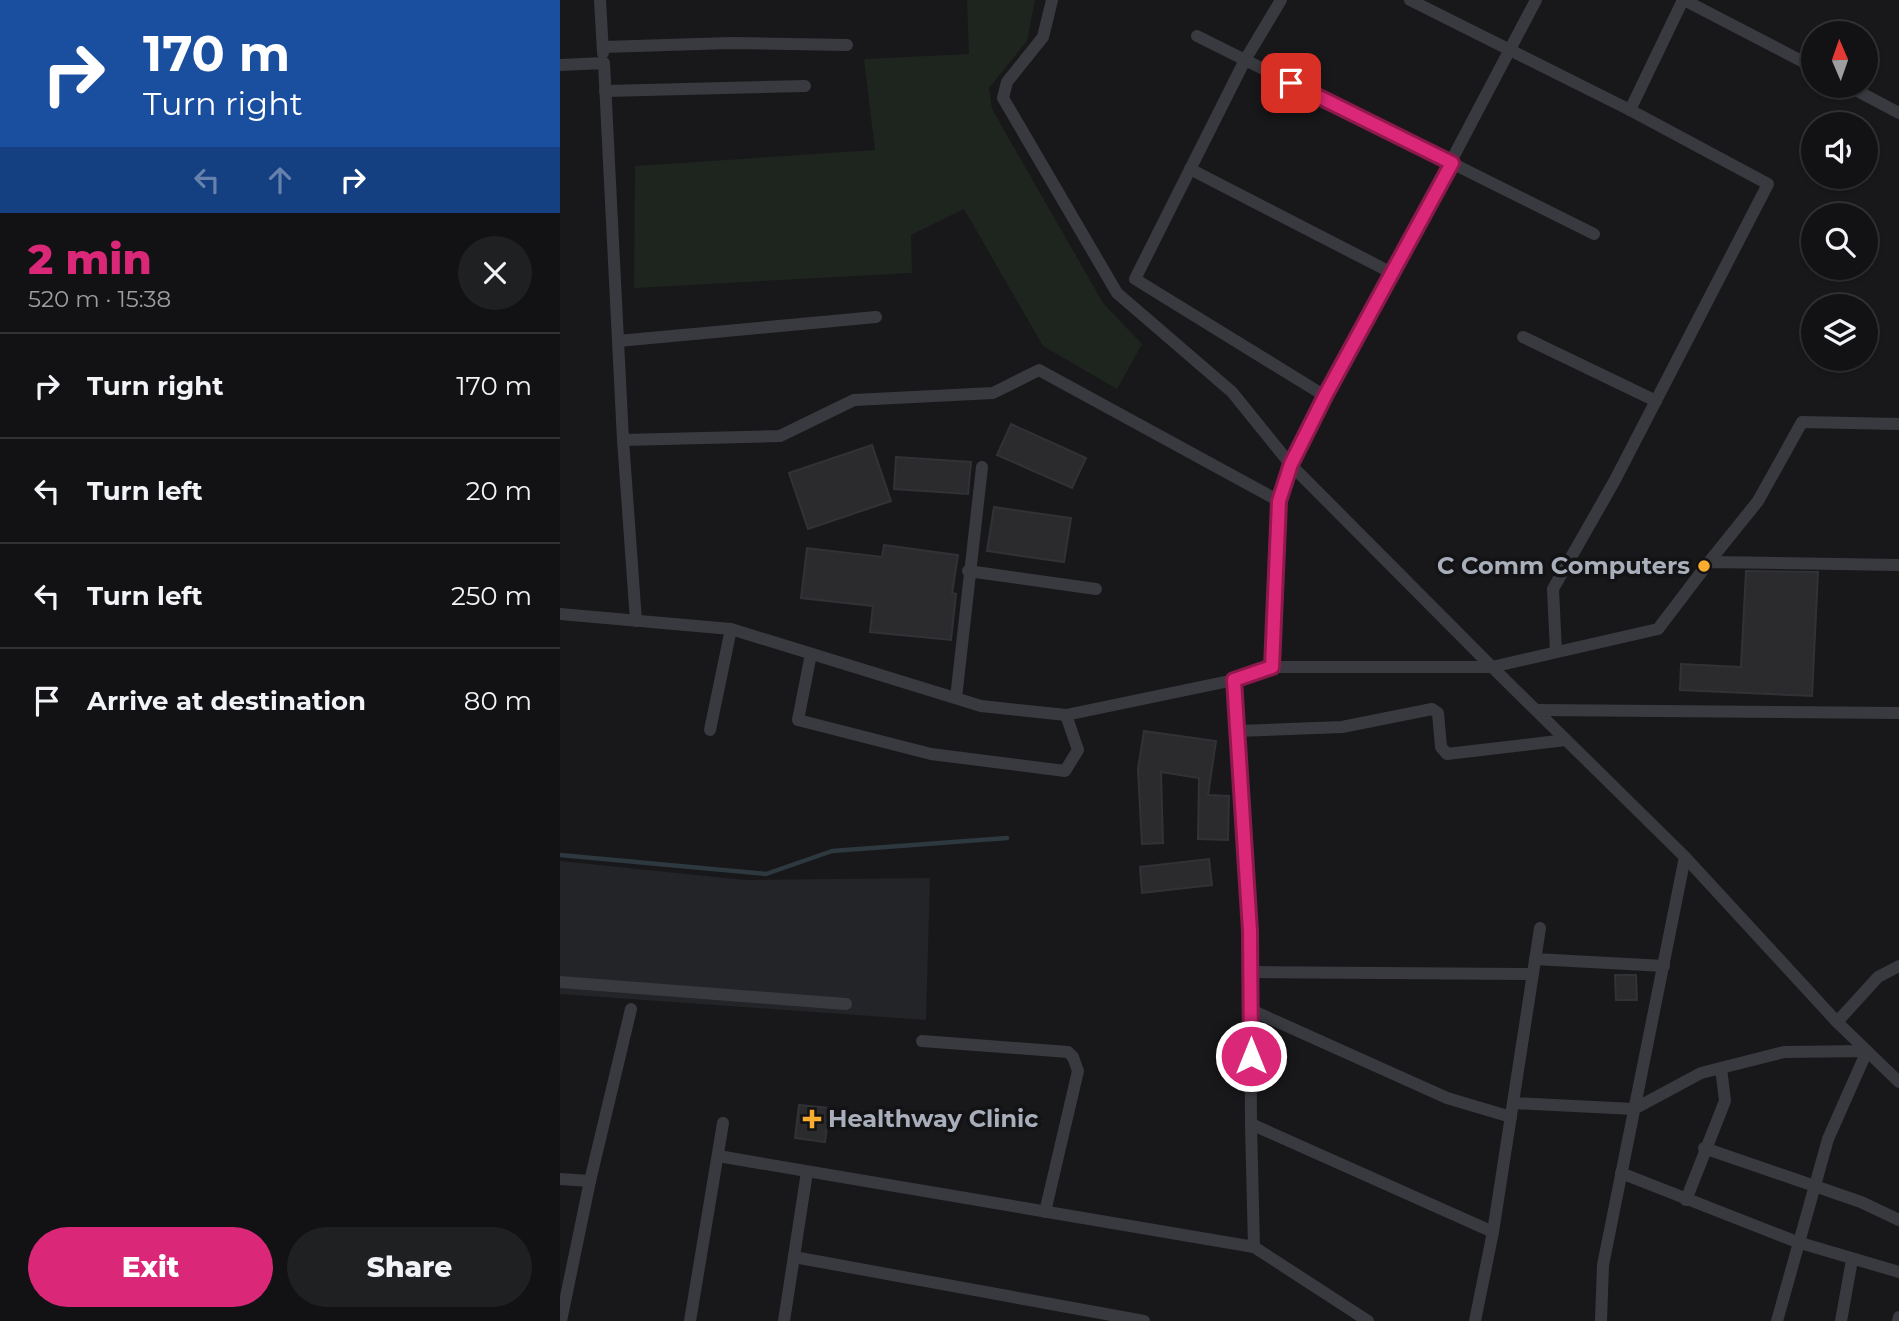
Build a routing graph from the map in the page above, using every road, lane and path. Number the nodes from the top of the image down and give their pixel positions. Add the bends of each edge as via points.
1 (600, 0) edge
2 (1052, 0) edge
3 (1281, 0) edge
4 (1410, 0) edge
5 (1536, 0) edge
6 (1684, 0) edge
7 (1197, 36) dead end
8 (847, 45) dead end
9 (603, 47) junction
10 (1509, 49) junction
11 (1245, 60) junction
12 (1801, 62) edge
13 (604, 63) junction
14 (560, 65) edge
15 (805, 86) dead end
16 (605, 91) junction
17 (1871, 98) edge
18 (1630, 110) junction
19 (1899, 113) edge
20 (1452, 163) junction
21 (1190, 169) junction
22 (1594, 234) dead end
23 (1392, 273) junction
24 (876, 317) dead end
25 (1523, 337) dead end
26 (618, 341) junction
27 (1325, 396) junction
28 (1656, 401) junction
29 (1899, 424) edge
30 (623, 440) junction
31 (1291, 464) junction
32 (982, 467) dead end
33 (1279, 501) junction
34 (1709, 562) junction
35 (1899, 565) edge
36 (968, 571) junction
37 (1097, 589) dead end
38 (560, 614) edge
39 (636, 621) junction
40 (731, 629) junction
41 (1556, 652) junction
42 (811, 654) junction
43 (1272, 667) junction
44 (1492, 667) junction
45 (1234, 680) junction
46 (956, 698) junction
47 (1536, 710) junction
48 (1899, 713) edge
49 (1066, 715) junction
50 (710, 730) dead end
51 (1237, 731) junction
52 (1566, 740) junction
53 (1685, 857) junction
54 (1540, 928) dead end
55 (1535, 959) junction
56 (1664, 966) junction
57 (1899, 966) edge
58 (1250, 972) junction
59 (1533, 974) junction
60 (560, 982) edge
61 (846, 1004) dead end
62 (631, 1009) dead end
63 (1251, 1010) junction
64 (1837, 1022) junction
65 (922, 1041) dead end
66 (1867, 1051) junction
67 (1721, 1068) junction
68 (1899, 1082) edge
69 (1513, 1103) junction
70 (1634, 1109) junction
71 (1511, 1117) junction
72 (723, 1123) dead end
73 (1251, 1124) junction
74 (1704, 1148) junction
75 (718, 1156) junction
76 (807, 1172) junction
77 (1621, 1172) junction
78 (560, 1179) edge
79 (590, 1181) junction
80 (1815, 1186) junction
81 (1686, 1200) junction
82 (1045, 1212) junction
83 (1899, 1220) edge
84 (1493, 1231) junction
85 (1797, 1242) junction
86 (1254, 1247) junction
87 (794, 1257) junction
88 (1852, 1260) junction
89 (1899, 1272) edge
90 (561, 1321) edge
91 (690, 1321) edge
92 (784, 1321) edge
93 (1144, 1321) edge
94 (1368, 1321) edge
95 (1475, 1321) edge
96 (1601, 1321) edge
97 (1777, 1321) edge
98 (1841, 1321) edge

1 - 9 street
2 - 31 street via 1043,37 1007,82 1003,98 1117,293 1232,392
3 - 11 street
4 - 10 street
5 - 10 street
6 - 12 street
6 - 18 street
7 - 11 street
8 - 9 street
9 - 13 street
10 - 18 street
10 - 20 street
11 - 20 street
11 - 21 street
13 - 14 street
13 - 16 street
15 - 16 street
16 - 26 street
17 - 19 street
18 - 28 street via 1768,184
20 - 22 street
20 - 23 street
21 - 23 street
21 - 27 street via 1135,279
23 - 27 street
24 - 26 street
25 - 28 street
26 - 30 street
27 - 31 street
28 - 41 street via 1553,589
29 - 34 street via 1802,422 1758,502
30 - 33 street via 780,436 854,400 993,393 1039,370
30 - 39 street
31 - 33 street
31 - 44 street
32 - 36 street
33 - 43 street
34 - 35 street
34 - 41 street via 1658,629
36 - 37 street
36 - 46 street
38 - 39 street
39 - 40 street
40 - 42 street
40 - 50 street
41 - 44 street
42 - 46 street
42 - 49 street via 798,720 931,754 1065,771 1078,750
43 - 44 street
43 - 45 street
44 - 47 street
45 - 49 street
45 - 51 street
46 - 49 street via 981,706
47 - 48 street
47 - 52 street
51 - 52 street via 1342,727 1432,709 1438,713 1441,747 1447,754
51 - 58 street
52 - 53 street
53 - 56 street
53 - 64 street
54 - 55 street
55 - 56 street
55 - 59 street
56 - 70 street
57 - 64 street via 1878,977
58 - 59 street
58 - 63 street
59 - 69 street
60 - 61 street
62 - 79 street
63 - 71 street via 1447,1098
63 - 73 street
64 - 66 street
65 - 82 street via 1068,1052 1073,1057 1078,1071
66 - 67 street via 1784,1052
66 - 68 street
66 - 80 street via 1828,1139
67 - 70 street via 1701,1073
67 - 74 street via 1725,1101
69 - 70 street
69 - 71 street
70 - 77 street
71 - 84 street
72 - 75 street
73 - 84 street
73 - 86 street
74 - 80 street
74 - 81 street
75 - 76 street
75 - 91 street
76 - 82 street
76 - 87 street
77 - 81 street
77 - 96 street via 1603,1265
78 - 79 street
79 - 90 street
80 - 83 street
80 - 85 street
81 - 85 street
82 - 86 street
84 - 95 street
85 - 88 street
85 - 97 street
86 - 94 street
87 - 92 street
87 - 93 street
88 - 89 street
88 - 98 street

